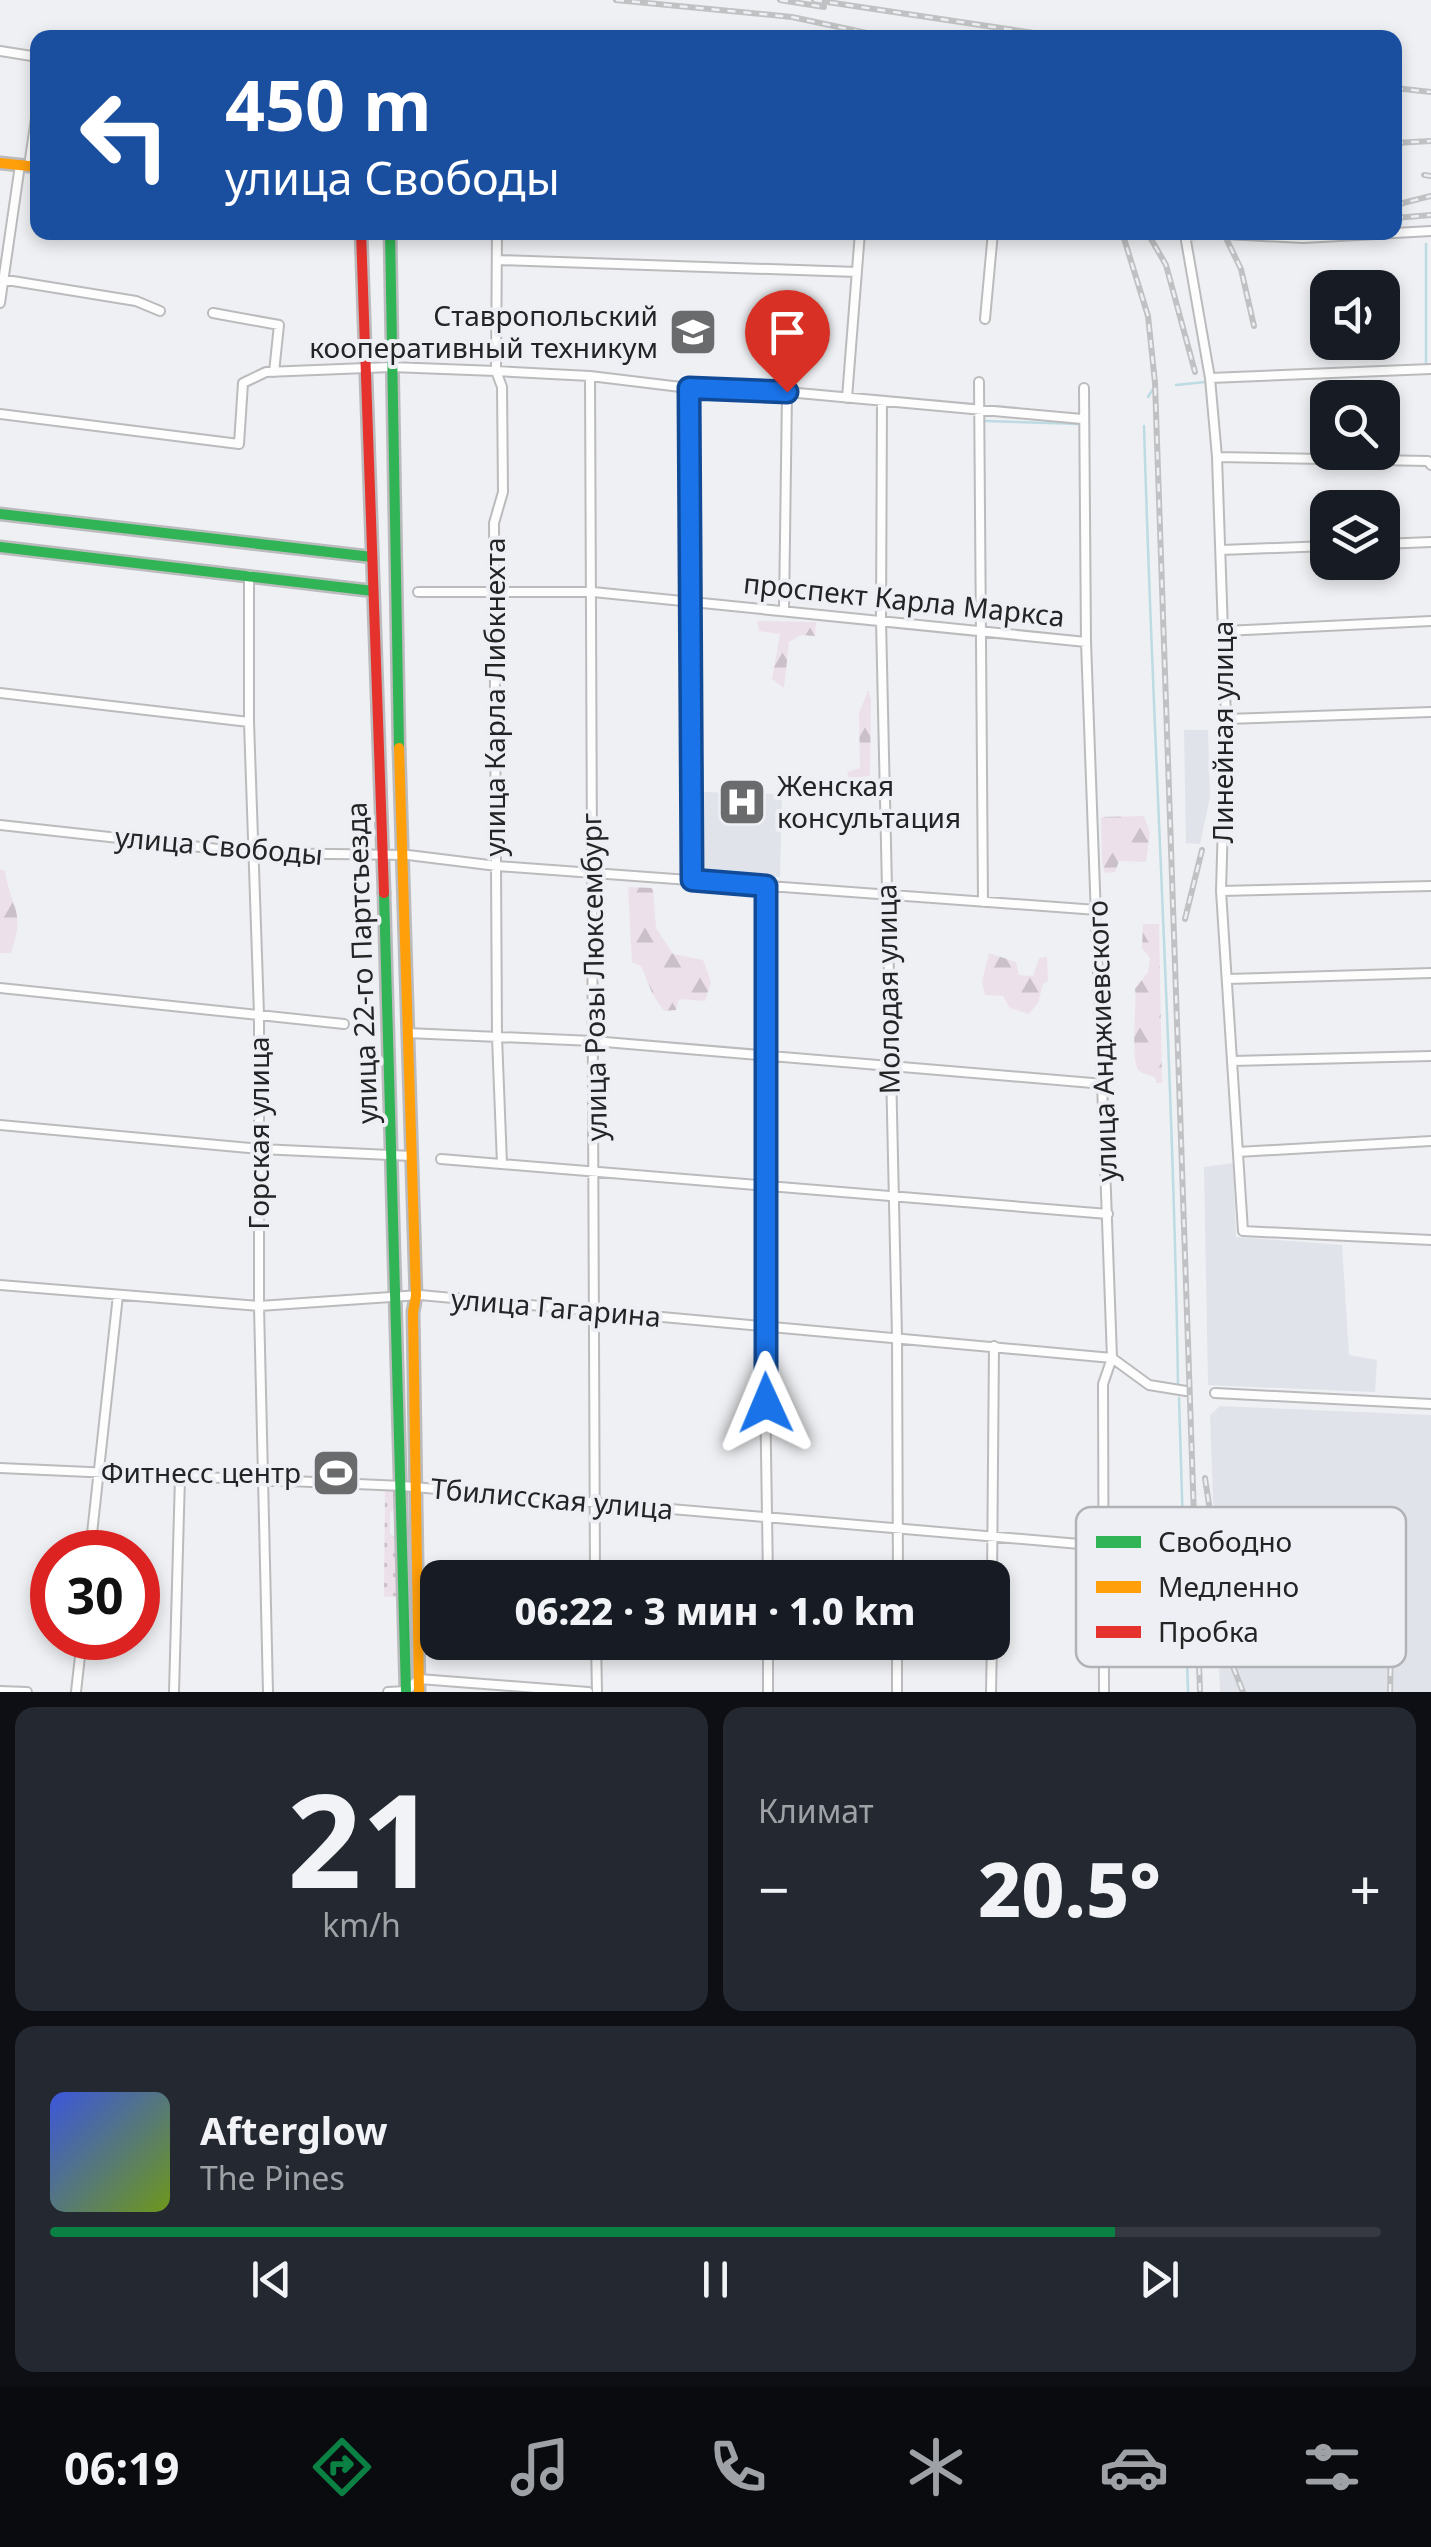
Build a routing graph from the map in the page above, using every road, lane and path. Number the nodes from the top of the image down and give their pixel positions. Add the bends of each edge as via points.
1 (0, 51) edge
2 (30, 55) edge
3 (0, 162) edge
4 (28, 166) edge
5 (1431, 232) edge
6 (1402, 233) edge
7 (361, 240) edge
8 (390, 240) edge
9 (497, 240) edge
10 (859, 240) edge
11 (991, 240) edge
12 (1186, 240) edge
13 (497, 260) junction
14 (857, 272) junction
15 (2, 279) edge
16 (0, 303) edge
17 (160, 311) dead end
18 (213, 313) dead end
19 (986, 319) dead end
20 (367, 368) junction
21 (392, 368) junction
22 (1431, 369) edge
23 (274, 372) junction
24 (496, 372) junction
25 (590, 376) junction
26 (1210, 378) junction
27 (979, 382) dead end
28 (689, 388) junction
29 (1084, 388) dead end
30 (787, 392) junction
31 (847, 398) junction
32 (882, 401) junction
33 (977, 409) junction
34 (0, 414) edge
35 (1082, 419) junction
36 (1218, 457) junction
37 (1431, 465) edge
38 (0, 514) edge
39 (1431, 542) edge
40 (1400, 543) edge
41 (1310, 547) edge
42 (0, 548) edge
43 (1222, 550) junction
44 (372, 557) junction
45 (249, 575) junction
46 (373, 591) junction
47 (418, 592) dead end
48 (496, 592) junction
49 (593, 592) junction
50 (689, 601) junction
51 (784, 610) junction
52 (881, 620) junction
53 (1431, 622) edge
54 (981, 630) junction
55 (1224, 631) junction
56 (1086, 642) junction
57 (0, 693) edge
58 (1431, 712) edge
59 (1226, 719) junction
60 (249, 722) junction
61 (0, 825) edge
62 (255, 853) junction
63 (403, 855) junction
64 (382, 856) junction
65 (497, 866) junction
66 (591, 873) junction
67 (692, 880) junction
68 (766, 886) junction
69 (1431, 886) edge
70 (1222, 891) junction
71 (885, 894) junction
72 (982, 902) junction
73 (1097, 910) junction
74 (1431, 973) edge
75 (1227, 979) junction
76 (0, 988) edge
77 (259, 1014) junction
78 (344, 1024) dead end
79 (407, 1033) junction
80 (497, 1037) junction
81 (593, 1041) junction
82 (768, 1056) junction
83 (1431, 1056) edge
84 (1232, 1061) junction
85 (890, 1068) junction
86 (1104, 1084) junction
87 (0, 1125) edge
88 (1431, 1141) edge
89 (260, 1149) junction
90 (1238, 1152) junction
91 (412, 1156) junction
92 (391, 1157) junction
93 (441, 1159) dead end
94 (502, 1164) junction
95 (596, 1174) junction
96 (766, 1188) junction
97 (892, 1196) junction
98 (1108, 1214) junction
99 (1431, 1240) edge
100 (0, 1285) edge
101 (118, 1295) junction
102 (416, 1296) junction
103 (395, 1299) junction
104 (259, 1306) junction
105 (592, 1312) junction
106 (764, 1326) junction
107 (897, 1337) junction
108 (994, 1346) junction
109 (1112, 1358) junction
110 (1186, 1391) dead end
111 (1215, 1393) dead end
112 (1431, 1404) edge
113 (0, 1468) edge
114 (98, 1472) junction
115 (180, 1478) junction
116 (262, 1481) junction
117 (402, 1486) junction
118 (415, 1488) junction
119 (594, 1501) junction
120 (1103, 1507) edge
121 (768, 1518) junction
122 (898, 1528) junction
123 (92, 1530) edge
124 (993, 1536) junction
125 (1076, 1544) edge
126 (596, 1560) edge
127 (768, 1560) edge
128 (898, 1560) edge
129 (992, 1560) edge
130 (80, 1660) edge
131 (596, 1660) edge
132 (768, 1660) edge
133 (897, 1660) edge
134 (992, 1660) edge
135 (1104, 1667) edge
136 (419, 1686) edge
137 (0, 1691) edge
138 (27, 1692) edge
139 (76, 1692) edge
140 (174, 1692) edge
141 (268, 1692) edge
142 (388, 1692) edge
143 (406, 1692) edge
144 (588, 1692) edge
145 (597, 1692) edge
146 (768, 1692) edge
147 (897, 1692) edge
148 (991, 1692) edge
149 (1104, 1692) edge

1 - 2 street
3 - 4 main road
4 - 15 street
5 - 6 street, Линейная улица
7 - 20 main road, улица 22-го Партсъезда
8 - 21 main road, улица 22-го Партсъезда
9 - 13 street, улица Карла Либкнехта
10 - 14 street
11 - 19 street
12 - 26 street, Линейная улица
13 - 14 street
13 - 24 street, улица Карла Либкнехта
14 - 31 street
15 - 16 street
15 - 17 street via 136,301
18 - 23 street via 279,325
20 - 21 street
20 - 23 street
20 - 44 main road, улица 22-го Партсъезда
21 - 24 street
21 - 63 main road, улица 22-го Партсъезда
22 - 26 street
23 - 34 street via 243,383 239,444
24 - 25 street
24 - 48 street, улица Карла Либкнехта via 502,387 503,492 494,522
25 - 28 street
25 - 49 street, улица Розы Люксембург
26 - 36 street, Линейная улица
27 - 33 street
28 - 30 street
28 - 50 street
29 - 35 street, улица Анджиевского
30 - 31 street
30 - 51 street
31 - 32 street
32 - 33 street
32 - 52 street, Молодая улица
33 - 35 street
33 - 54 street
35 - 56 street, улица Анджиевского
36 - 37 street
36 - 43 street, Линейная улица
38 - 44 main road
39 - 40 street
41 - 43 street
42 - 45 main road
43 - 55 street, Линейная улица
44 - 46 main road, улица 22-го Партсъезда
45 - 46 main road
45 - 60 street, Горская улица
46 - 64 main road, улица 22-го Партсъезда
47 - 48 street, проспект Карла Маркса
48 - 49 street, проспект Карла Маркса
48 - 65 street, улица Карла Либкнехта
49 - 50 street, проспект Карла Маркса
49 - 66 street, улица Розы Люксембург
50 - 51 street, проспект Карла Маркса
50 - 67 street
51 - 52 street, проспект Карла Маркса
52 - 54 street, проспект Карла Маркса
52 - 71 street, Молодая улица
53 - 55 street
54 - 56 street, проспект Карла Маркса
54 - 72 street
55 - 59 street, Линейная улица
56 - 73 street, улица Анджиевского
57 - 60 street
58 - 59 street
59 - 70 street, Линейная улица
60 - 62 street, Горская улица
61 - 62 street, улица Свободы
62 - 64 street, улица Свободы
62 - 77 street, Горская улица
63 - 64 street, улица Свободы
63 - 65 street, улица Свободы
63 - 79 main road, улица 22-го Партсъезда
64 - 92 main road, улица 22-го Партсъезда
65 - 66 street, улица Свободы
65 - 80 street, улица Карла Либкнехта
66 - 67 street, улица Свободы
66 - 81 street, улица Розы Люксембург
67 - 68 street, улица Свободы
68 - 71 street, улица Свободы
68 - 82 street
69 - 70 street
70 - 75 street, Линейная улица
71 - 72 street, улица Свободы
71 - 85 street, Молодая улица
72 - 73 street, улица Свободы
73 - 86 street, улица Анджиевского
74 - 75 street
75 - 84 street, Линейная улица
76 - 77 street
77 - 78 street
77 - 89 street, Горская улица
79 - 80 street
79 - 91 main road, улица 22-го Партсъезда
80 - 81 street
80 - 94 street, улица Карла Либкнехта
81 - 82 street
81 - 95 street, улица Розы Люксембург
82 - 85 street
82 - 96 street
83 - 84 street
84 - 90 street, Линейная улица
85 - 86 street
85 - 97 street, Молодая улица
86 - 98 street, улица Анджиевского
87 - 89 street
88 - 90 street
89 - 92 street
89 - 104 street, Горская улица
90 - 99 street, Линейная улица via 1243,1231
91 - 92 street
91 - 102 main road, улица 22-го Партсъезда
92 - 103 main road, улица 22-го Партсъезда
93 - 94 street
94 - 95 street
95 - 96 street
95 - 105 street, улица Розы Люксембург
96 - 97 street
96 - 106 street
97 - 98 street
97 - 107 street, Молодая улица
98 - 109 street, улица Анджиевского
100 - 101 street, улица Гагарина
101 - 104 street, улица Гагарина
101 - 114 street
102 - 103 street, улица Гагарина
102 - 105 street, улица Гагарина
102 - 118 main road, улица 22-го Партсъезда
103 - 104 street, улица Гагарина
103 - 117 main road, улица 22-го Партсъезда
104 - 116 street, Горская улица
105 - 106 street, улица Гагарина
105 - 119 street, улица Розы Люксембург
106 - 107 street, улица Гагарина
106 - 121 street
107 - 108 street, улица Гагарина
107 - 122 street, Молодая улица
108 - 109 street, улица Гагарина
108 - 124 street
109 - 110 street via 1149,1385
109 - 120 street, улица Анджиевского via 1102,1384
111 - 112 street
113 - 114 street, Тбилисская улица
114 - 115 street, Тбилисская улица
114 - 123 street
115 - 116 street, Тбилисская улица
115 - 140 street
116 - 117 street, Тбилисская улица
116 - 141 street, Горская улица
117 - 118 street, Тбилисская улица
117 - 143 main road, улица 22-го Партсъезда
118 - 119 street, Тбилисская улица
118 - 136 main road, улица 22-го Партсъезда
119 - 121 street, Тбилисская улица
119 - 126 street, улица Розы Люксембург
121 - 122 street, Тбилисская улица
121 - 127 street
122 - 124 street, Тбилисская улица
122 - 128 street, Молодая улица
124 - 125 street, Тбилисская улица
124 - 129 street
130 - 139 street
131 - 145 street
132 - 146 street
133 - 147 street
134 - 148 street
135 - 149 street, улица Анджиевского
136 - 143 street
136 - 144 street
137 - 138 street
142 - 143 street

